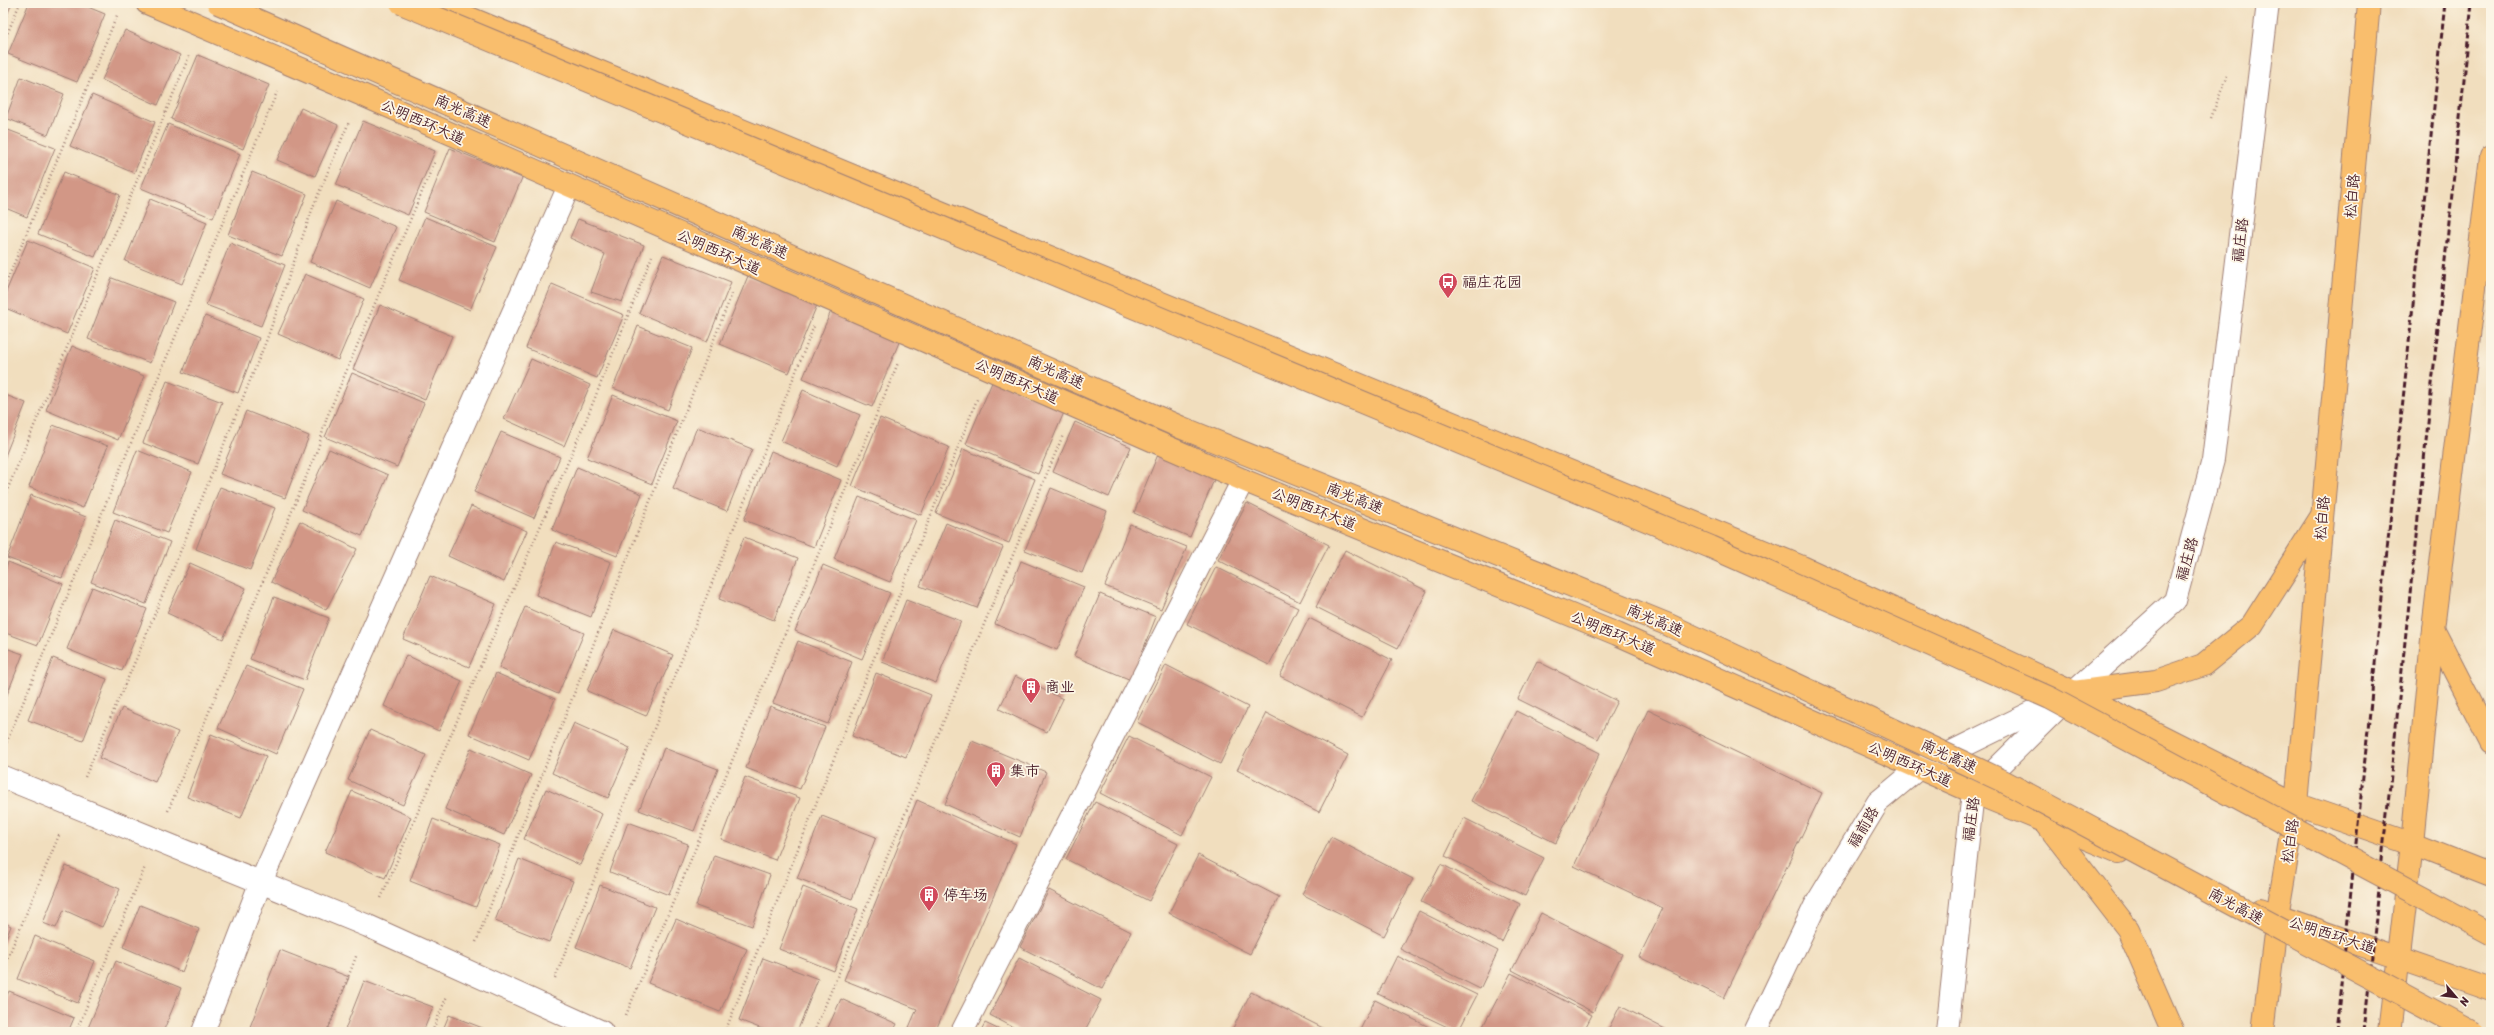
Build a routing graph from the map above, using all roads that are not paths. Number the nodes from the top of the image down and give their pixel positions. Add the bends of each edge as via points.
1 (147, 3) edge
2 (218, 3) edge
3 (401, 3) edge
4 (433, 3) edge
5 (2268, 3) edge
6 (2369, 3) edge
7 (2491, 157) edge
8 (569, 186) junction
9 (1243, 480) junction
10 (2322, 515) junction
11 (2433, 629) junction
12 (2074, 692) junction
13 (2491, 742) edge
14 (1920, 768) junction
15 (3, 777) edge
16 (1973, 792) junction
17 (2296, 804) junction
18 (2045, 822) junction
19 (2412, 844) junction
20 (2491, 875) edge
21 (260, 884) junction
22 (2277, 917) junction
23 (2491, 934) edge
24 (2397, 956) junction
25 (2491, 990) edge
26 (203, 1032) edge
27 (602, 1032) edge
28 (962, 1032) edge
29 (1755, 1032) edge
30 (1947, 1032) edge
31 (2173, 1032) edge
32 (2262, 1032) edge
33 (2390, 1032) edge
34 (2473, 1032) edge

1 - 8 main road, 公明西环大道
2 - 34 main road, 南光高速, bridge via 1180,427 1669,625 2002,781
3 - 23 main road, bridge via 1711,547 2050,698
4 - 12 main road via 1802,567
5 - 12 street, 福庄路 via 2213,460 2196,528 2175,601
6 - 10 main road, 松白路
7 - 11 main road
8 - 9 main road, 公明西环大道
8 - 21 street
9 - 14 main road, 公明西环大道 via 1617,634
9 - 28 street
10 - 12 main road via 2252,625 2203,665 2156,681
10 - 17 main road, 松白路
11 - 13 main road
11 - 19 main road
12 - 14 street, 福前路
12 - 16 street, 福庄路
12 - 17 main road
14 - 16 main road, 公明西环大道
14 - 29 street, 福前路 via 1878,802 1815,906
15 - 21 street
16 - 18 main road, 公明西环大道
16 - 30 street, 福庄路
17 - 19 main road
17 - 22 main road, 松白路
18 - 22 main road, 公明西环大道
18 - 31 main road via 2128,929
19 - 20 main road
19 - 24 main road
21 - 26 street
21 - 27 street via 368,926
22 - 24 main road, 公明西环大道
22 - 32 main road, 松白路
24 - 25 main road, 公明西环大道
24 - 33 main road

